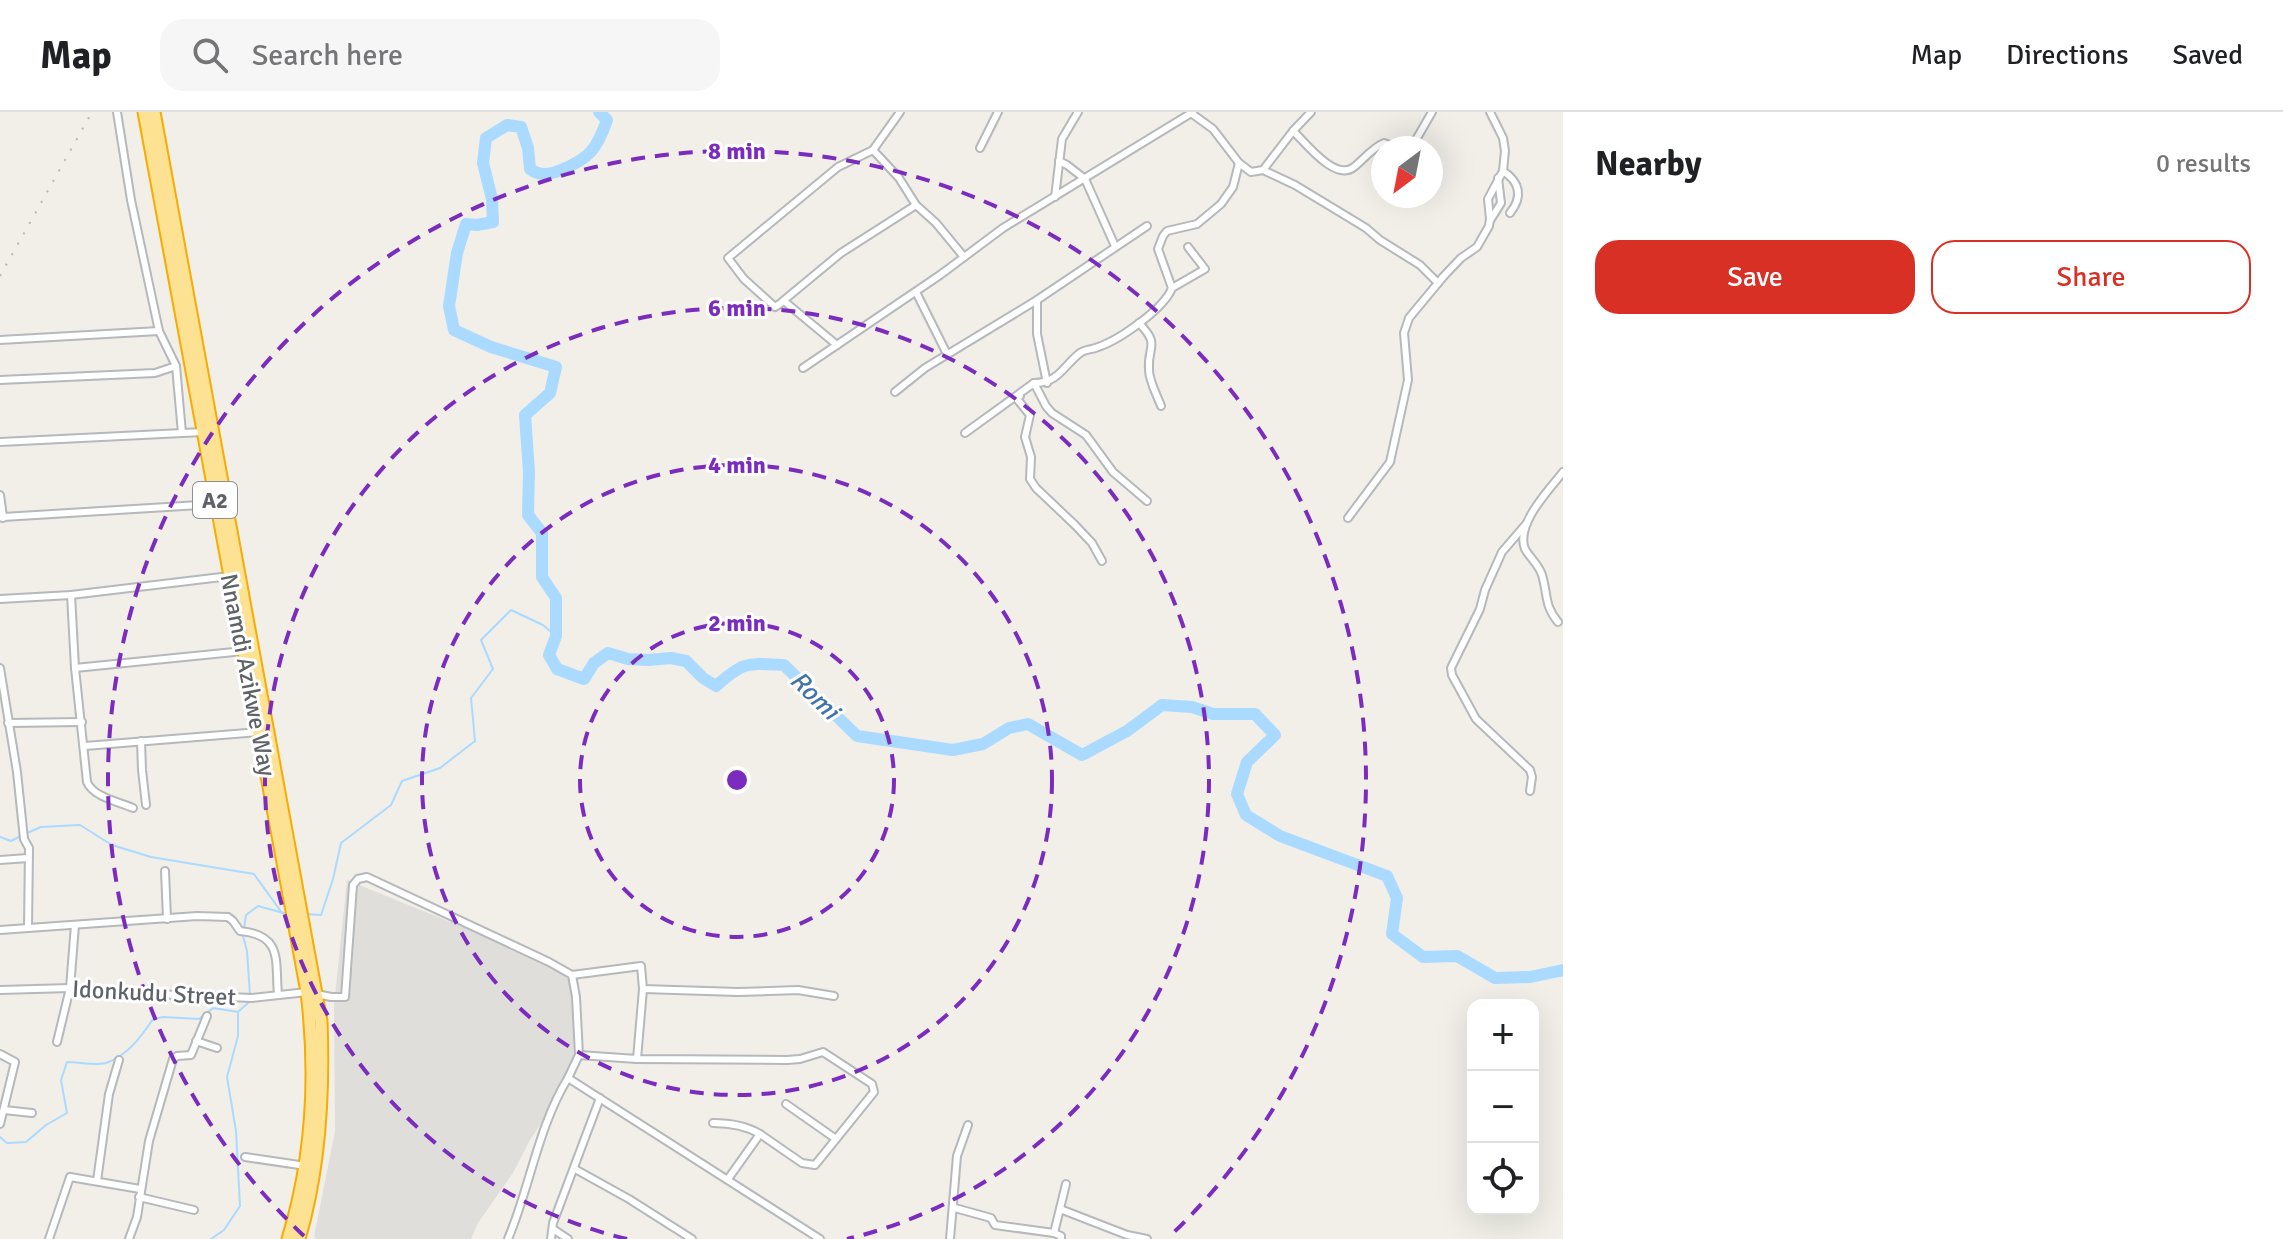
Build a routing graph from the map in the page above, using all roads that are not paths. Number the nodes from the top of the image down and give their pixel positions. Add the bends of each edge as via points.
1 (117, 112) edge
2 (144, 112) edge
3 (154, 112) edge
4 (900, 112) edge
5 (998, 112) edge
6 (1078, 112) edge
7 (1192, 112) edge
8 (1311, 112) edge
9 (1432, 112) edge
10 (1490, 112) edge
11 (1293, 131) junction
12 (1418, 136) edge
13 (980, 148) dead end
14 (873, 150) junction
15 (1371, 151) edge
16 (1059, 161) junction
17 (1239, 163) junction
18 (1263, 170) junction
19 (1503, 171) junction
20 (1251, 172) junction
21 (1236, 175) junction
22 (1498, 178) junction
23 (1085, 179) junction
24 (1055, 197) junction
25 (916, 205) junction
26 (1510, 213) dead end
27 (1490, 219) junction
28 (1147, 226) dead end
29 (1115, 246) junction
30 (1188, 247) dead end
31 (964, 257) junction
32 (1438, 283) junction
33 (1172, 288) junction
34 (916, 292) junction
35 (1037, 300) junction
36 (775, 307) junction
37 (1139, 323) junction
38 (159, 331) junction
39 (0, 340) edge
40 (837, 345) junction
41 (947, 354) junction
42 (176, 366) junction
43 (803, 368) dead end
44 (0, 380) edge
45 (1034, 383) junction
46 (1047, 383) junction
47 (895, 392) dead end
48 (1161, 406) dead end
49 (203, 432) junction
50 (182, 433) junction
51 (965, 433) dead end
52 (0, 442) edge
53 (211, 448) junction
54 (1563, 472) edge
55 (0, 495) edge
56 (1147, 501) dead end
57 (216, 504) junction
58 (1, 516) edge
59 (1348, 518) dead end
60 (1527, 523) junction
61 (1102, 561) dead end
62 (230, 576) junction
63 (71, 595) junction
64 (0, 599) edge
65 (1558, 622) dead end
66 (244, 651) junction
67 (0, 668) edge
68 (75, 668) junction
69 (82, 722) junction
70 (8, 723) junction
71 (259, 732) junction
72 (141, 741) junction
73 (85, 746) junction
74 (1530, 791) dead end
75 (146, 805) dead end
76 (133, 808) dead end
77 (28, 858) junction
78 (0, 860) edge
79 (165, 871) dead end
80 (167, 919) junction
81 (75, 925) junction
82 (28, 928) junction
83 (0, 930) edge
84 (572, 975) junction
85 (70, 988) junction
86 (643, 989) junction
87 (0, 990) edge
88 (312, 993) junction
89 (278, 995) junction
90 (834, 996) dead end
91 (207, 1016) dead end
92 (196, 1041) junction
93 (57, 1042) dead end
94 (217, 1048) dead end
95 (0, 1054) edge
96 (579, 1055) junction
97 (637, 1059) junction
98 (119, 1060) dead end
99 (568, 1078) junction
100 (600, 1098) junction
101 (4, 1099) edge
102 (786, 1104) dead end
103 (4, 1110) junction
104 (32, 1113) dead end
105 (713, 1123) dead end
106 (0, 1124) edge
107 (968, 1125) dead end
108 (760, 1134) junction
109 (836, 1139) junction
110 (245, 1157) dead end
111 (306, 1166) junction
112 (575, 1169) junction
113 (728, 1179) junction
114 (97, 1181) junction
115 (1066, 1184) dead end
116 (139, 1193) junction
117 (1060, 1209) junction
118 (194, 1210) dead end
119 (953, 1210) junction
120 (553, 1229) junction
121 (1054, 1233) junction
122 (817, 1238) edge
123 (49, 1239) edge
124 (129, 1239) edge
125 (288, 1239) edge
126 (299, 1239) edge
127 (508, 1239) edge
128 (551, 1239) edge
129 (568, 1239) edge
130 (692, 1239) edge
131 (950, 1239) edge
132 (1061, 1239) edge
133 (1147, 1239) edge

1 - 38 street
2 - 49 highway, Nnamdi Azikwe Way / A2
3 - 53 highway, Nnamdi Azikwe Way / A2
4 - 14 street
5 - 13 street
6 - 16 street via 1062,139
7 - 17 street
7 - 23 street
8 - 11 street
9 - 12 street
10 - 19 street via 1503,138
11 - 15 street via 1325,163 1345,171
11 - 18 street
14 - 25 street
14 - 36 street via 838,167 728,258
16 - 23 street
16 - 24 street
17 - 20 street
17 - 21 street
18 - 20 street
18 - 32 street via 1366,228
19 - 22 street
19 - 26 street via 1519,192
20 - 21 street
21 - 33 street via 1221,204 1197,224 1163,236 1158,249
22 - 27 street via 1488,199
22 - 27 street via 1501,203
23 - 24 street
23 - 29 street
24 - 31 street
25 - 31 street
25 - 36 street via 841,253
27 - 32 street via 1477,247
28 - 29 street
29 - 35 street
30 - 33 street via 1205,269
31 - 34 street
32 - 59 street via 1409,318 1404,333 1408,380 1390,462
33 - 37 street
34 - 40 street
34 - 41 street
35 - 41 street
35 - 46 street via 1037,334
36 - 40 street via 784,301
37 - 46 street via 1080,353
37 - 48 street via 1153,345 1149,371
38 - 39 street
38 - 42 street
40 - 43 street
41 - 47 street
42 - 44 street via 155,373
42 - 50 street
45 - 46 street
45 - 51 street
45 - 56 street via 1052,413 1086,435 1113,472
45 - 61 street via 1017,399 1030,415 1025,437 1030,479 1092,543
49 - 50 street
49 - 53 highway, Nnamdi Azikwe Way / A2
50 - 52 street
53 - 57 highway, Nnamdi Azikwe Way / A2
53 - 88 highway, Nnamdi Azikwe Way / A2
54 - 60 street
55 - 58 street
57 - 58 street
57 - 62 highway, Nnamdi Azikwe Way / A2
60 - 65 street via 1525,547 1543,577 1547,606
60 - 74 street via 1502,552 1451,668 1476,719 1530,770
62 - 63 street
62 - 66 highway, Nnamdi Azikwe Way / A2
63 - 64 street
63 - 68 street
66 - 68 street
66 - 71 highway, Nnamdi Azikwe Way / A2
67 - 70 street
68 - 69 street
69 - 70 street
69 - 73 street
70 - 77 street
71 - 72 street
71 - 88 highway, Nnamdi Azikwe Way / A2
72 - 73 street
72 - 75 street
73 - 76 street via 89,788
77 - 78 street
77 - 82 street
79 - 80 street
80 - 81 street
80 - 89 street via 228,917 269,941
81 - 82 street
81 - 85 street
82 - 83 street
84 - 86 street via 641,966
84 - 88 street, Idonkudu Street via 367,877 353,885 345,997
84 - 96 street
85 - 87 street, Idonkudu Street
85 - 89 street, Idonkudu Street
85 - 93 street
86 - 90 street via 798,990
86 - 97 street
88 - 89 street, Idonkudu Street
88 - 111 highway, Nnamdi Azikwe Way / A2
88 - 126 highway, Nnamdi Azikwe Way / A2 via 321,1021 324,1074 311,1197
91 - 92 street
92 - 94 street
92 - 116 street via 189,1056 173,1059
95 - 101 street via 15,1062
96 - 97 street
96 - 99 street
97 - 109 street via 787,1060 823,1052 874,1088
98 - 114 street
99 - 100 street
99 - 127 street
100 - 112 street
100 - 113 street
101 - 103 street
102 - 109 street
103 - 104 street
103 - 106 street
105 - 108 street via 741,1125
107 - 119 street via 957,1156
108 - 109 street via 809,1165 815,1165
108 - 113 street
110 - 111 street
111 - 125 highway, Nnamdi Azikwe Way / A2
112 - 120 street
112 - 130 street
113 - 122 street
114 - 116 street
114 - 123 street via 70,1177
115 - 117 street
116 - 118 street
116 - 124 street
117 - 121 street
117 - 133 street
119 - 121 street via 991,1218 995,1225
119 - 131 street
120 - 128 street
120 - 129 street
121 - 132 street

